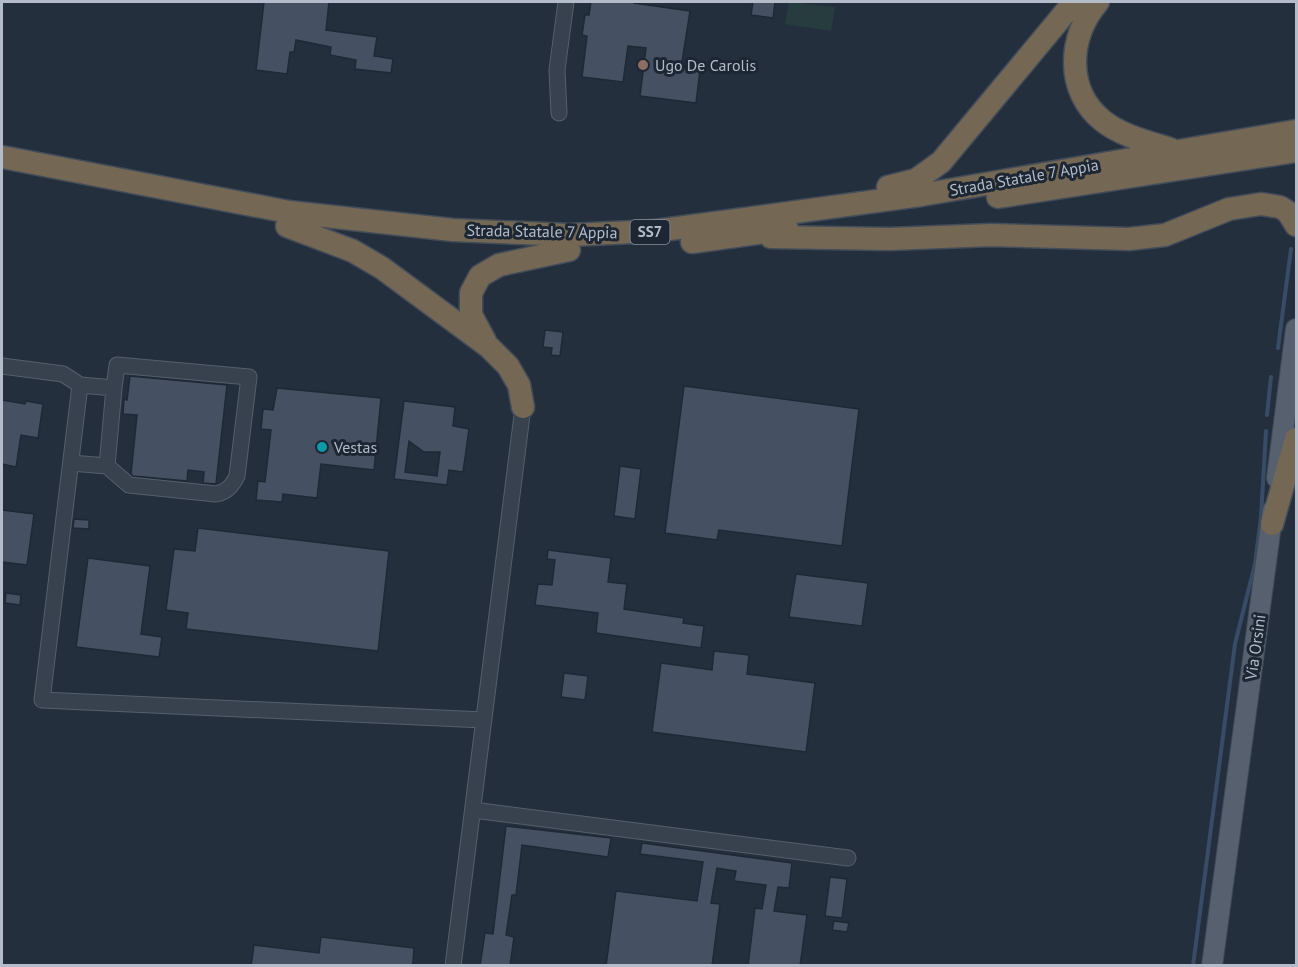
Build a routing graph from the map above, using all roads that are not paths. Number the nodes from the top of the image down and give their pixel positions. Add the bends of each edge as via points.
1 (566, 2) edge
2 (1074, 2) edge
3 (1098, 2) edge
4 (559, 113) dead end
5 (1296, 131) edge
6 (1175, 151) junction
7 (1296, 151) edge
8 (2, 157) edge
9 (2, 170) edge
10 (771, 216) junction
11 (1296, 225) edge
12 (287, 226) junction
13 (739, 236) junction
14 (569, 250) junction
15 (1296, 329) edge
16 (489, 347) junction
17 (2, 366) edge
18 (80, 386) junction
19 (114, 388) junction
20 (524, 407) joint
21 (1296, 440) edge
22 (71, 463) junction
23 (107, 466) junction
24 (1272, 524) junction
25 (484, 720) junction
26 (473, 810) junction
27 (848, 858) dead end
28 (453, 966) edge
29 (1212, 966) edge

1 - 4 street via 557,70
2 - 10 highway via 941,162 916,180
3 - 6 highway via 1086,18 1074,58 1084,100 1103,121 1131,136
5 - 6 highway, Strada Statale 7 Appia / SS7
6 - 10 highway, Strada Statale 7 Appia / SS7 via 921,195
7 - 13 highway, Strada Statale 7 Appia / SS7
8 - 10 highway, Strada Statale 7 Appia / SS7 via 289,212 453,230 569,235 655,231
9 - 12 highway, Strada Statale 7 Appia / SS7
11 - 13 highway via 1280,207 1262,204 1229,209 1164,235 1129,239
12 - 14 highway, Strada Statale 7 Appia / SS7 via 452,245
12 - 16 highway via 353,251 382,268
13 - 14 highway, Strada Statale 7 Appia / SS7 via 656,246
14 - 16 highway via 499,265 480,276 471,293 471,315
15 - 24 main road, Via Orsini
16 - 20 highway via 514,375
17 - 18 street via 63,374
18 - 19 street
18 - 22 street
19 - 23 street
19 - 23 street via 117,365 249,377 237,476 229,489 216,494 129,485
20 - 25 street
21 - 24 highway
22 - 23 street
22 - 25 street via 42,700
24 - 29 main road, Via Orsini
25 - 26 street
26 - 27 street
26 - 28 street

